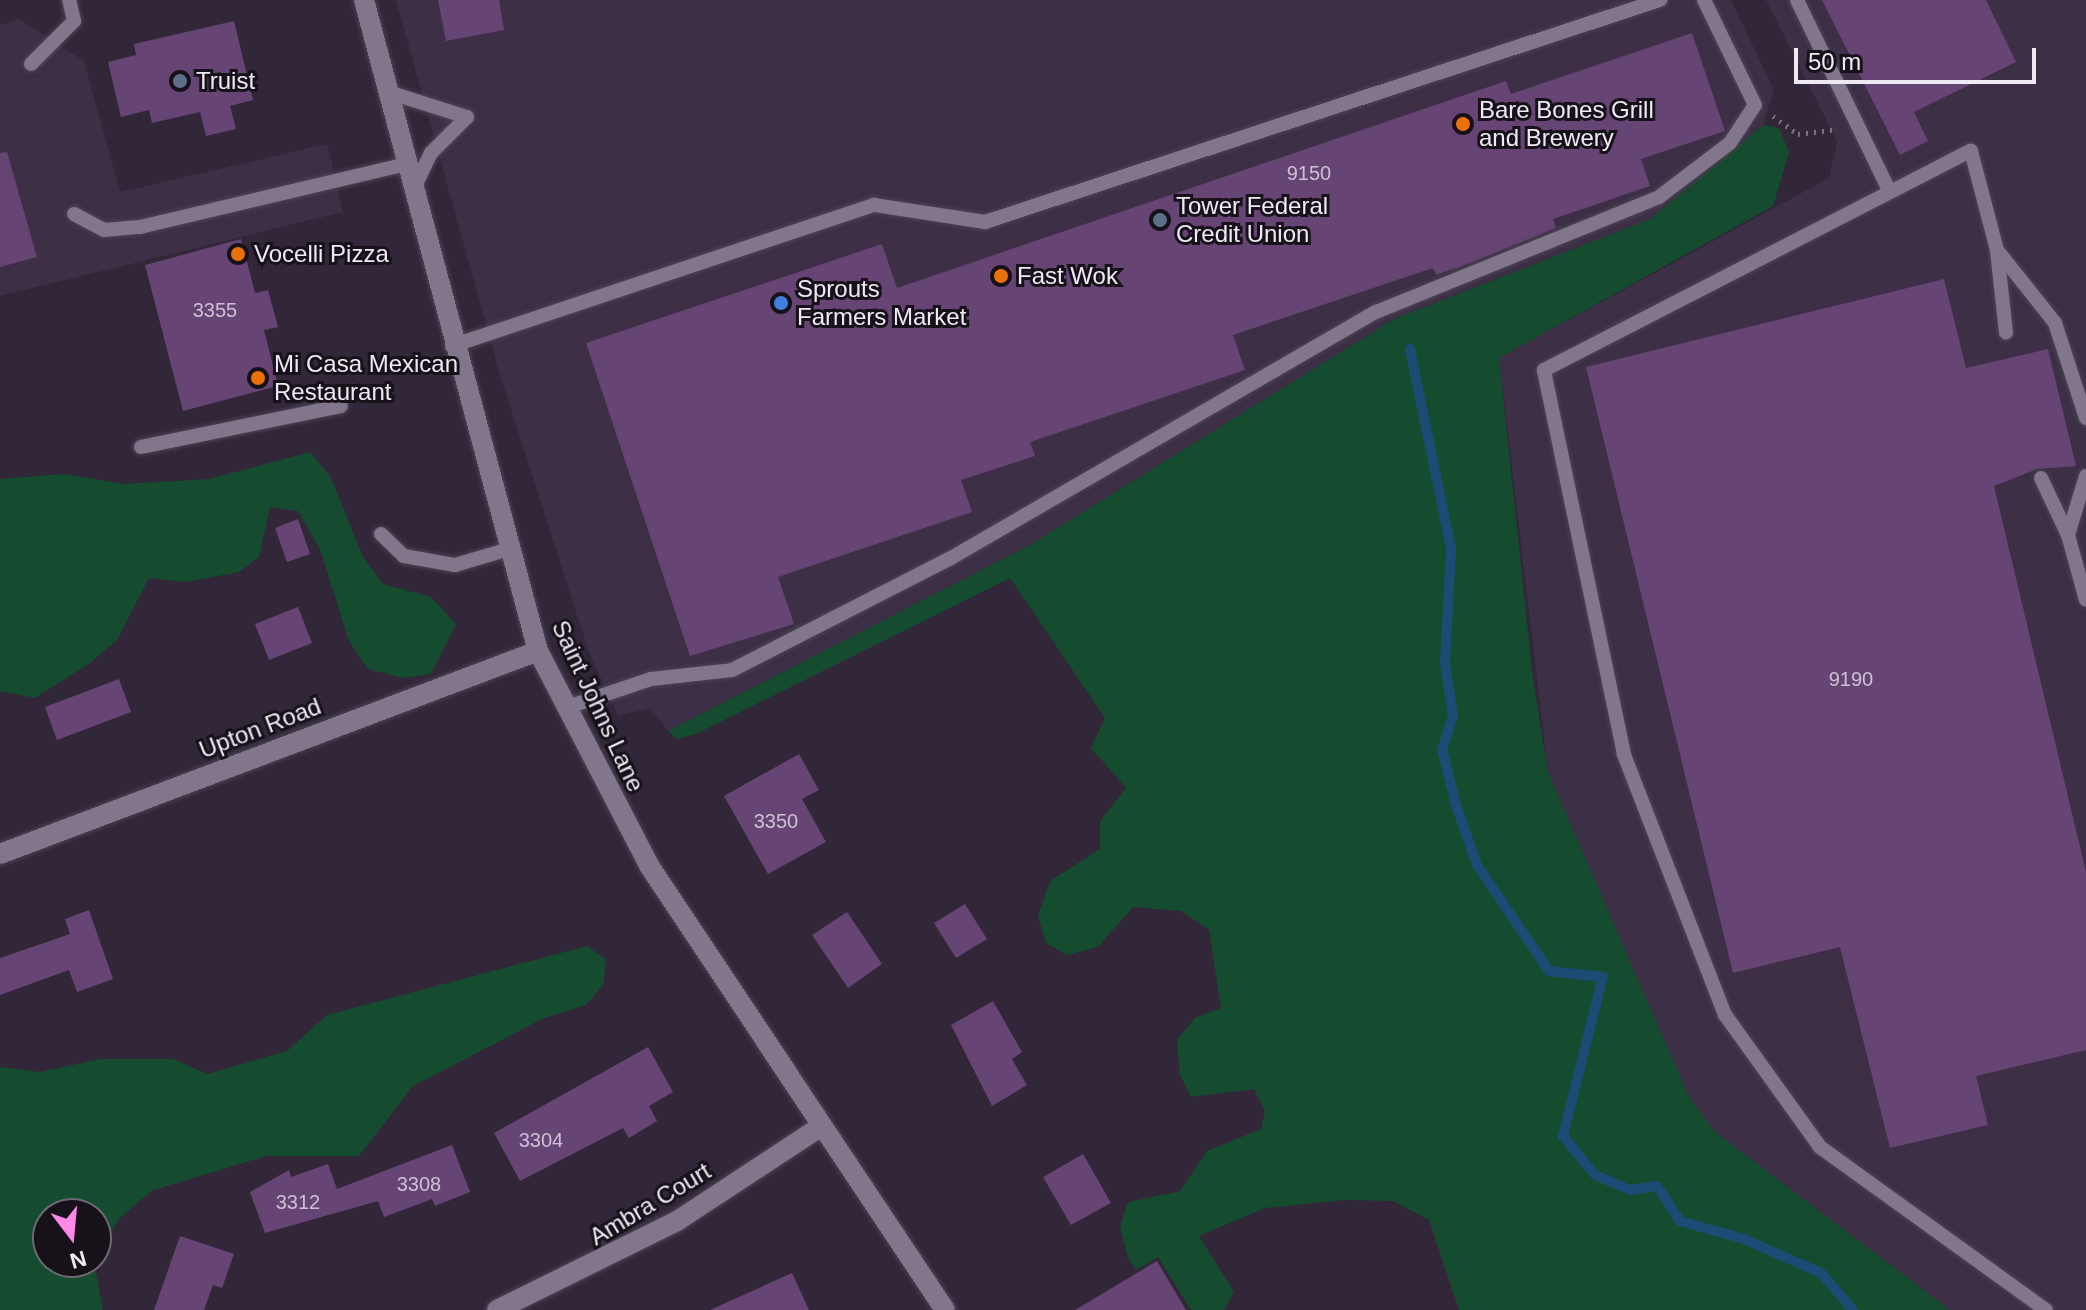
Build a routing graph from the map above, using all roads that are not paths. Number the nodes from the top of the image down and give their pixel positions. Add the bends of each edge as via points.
1 (69, 0) edge
2 (364, 0) edge
3 (1660, 0) edge
4 (1704, 0) edge
5 (1797, 0) edge
6 (31, 64) dead end
7 (388, 92) junction
8 (406, 164) junction
9 (412, 190) junction
10 (1890, 192) junction
11 (74, 214) dead end
12 (1997, 250) junction
13 (2006, 333) dead end
14 (452, 346) junction
15 (341, 406) dead end
16 (2086, 418) edge
17 (141, 447) dead end
18 (2086, 476) edge
19 (2041, 478) dead end
20 (381, 534) dead end
21 (2068, 535) junction
22 (509, 549) junction
23 (2086, 600) edge
24 (538, 651) junction
25 (565, 708) junction
26 (0, 854) edge
27 (820, 1127) junction
28 (497, 1310) edge
29 (945, 1310) edge
30 (2046, 1310) edge

1 - 6 lane via 74,21
2 - 7 street, Saint Johns Lane
3 - 14 lane via 985,222 874,205
4 - 25 lane via 1755,105 1730,143 1659,197 1376,312 951,558 732,670 651,679
5 - 10 lane
7 - 8 street, Saint Johns Lane
7 - 9 lane via 467,117 431,153
8 - 9 street, Saint Johns Lane
8 - 11 lane via 140,227 104,230
9 - 14 street, Saint Johns Lane
10 - 12 lane via 1971,151
10 - 30 lane via 1544,370 1624,754 1725,1015 1820,1147
12 - 13 lane
12 - 16 lane via 2055,323
14 - 22 street, Saint Johns Lane
15 - 17 lane
18 - 21 lane
19 - 21 lane
20 - 22 lane via 404,556 455,565
21 - 23 lane
22 - 24 street, Saint Johns Lane
24 - 25 street, Saint Johns Lane
24 - 26 street, Upton Road
25 - 27 street, Saint Johns Lane via 650,867
27 - 28 street, Ambra Court via 677,1221
27 - 29 street, Saint Johns Lane

